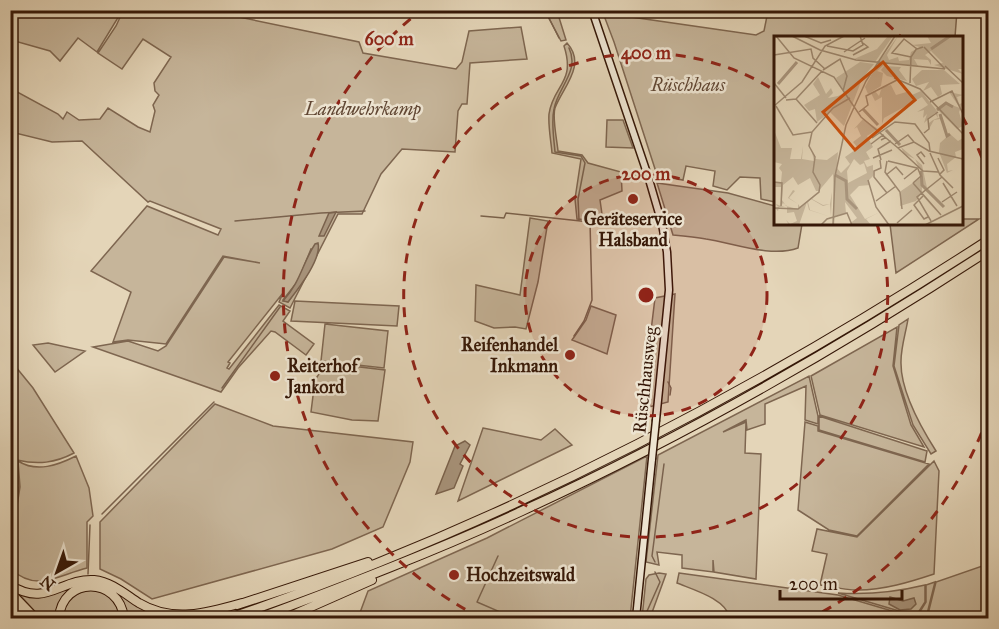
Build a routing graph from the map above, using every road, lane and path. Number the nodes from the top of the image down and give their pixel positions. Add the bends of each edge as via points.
1 (592, 10) edge
2 (988, 240) edge
3 (988, 251) edge
4 (401, 554) junction
5 (410, 560) junction
6 (10, 585) edge
7 (10, 592) edge
8 (10, 601) edge
9 (242, 603) junction
10 (10, 612) edge
11 (21, 618) edge
12 (27, 618) edge
13 (35, 618) edge
14 (59, 618) edge
15 (124, 618) edge
16 (200, 618) edge
17 (230, 618) edge
18 (258, 618) edge
19 (286, 618) edge
20 (636, 618) edge

1 - 20 main road, Rüschhausweg, bridge via 648,176 667,252 669,291
2 - 4 highway via 881,309 696,415
3 - 5 highway via 886,316 700,423 524,510
4 - 9 highway via 391,553
4 - 17 highway
5 - 18 highway
5 - 19 highway via 405,566
6 - 9 highway via 37,594 83,581 100,581 150,608 176,615
7 - 13 highway
8 - 12 highway
9 - 16 highway
10 - 11 highway
14 - 15 highway via 71,593 93,587 115,596

